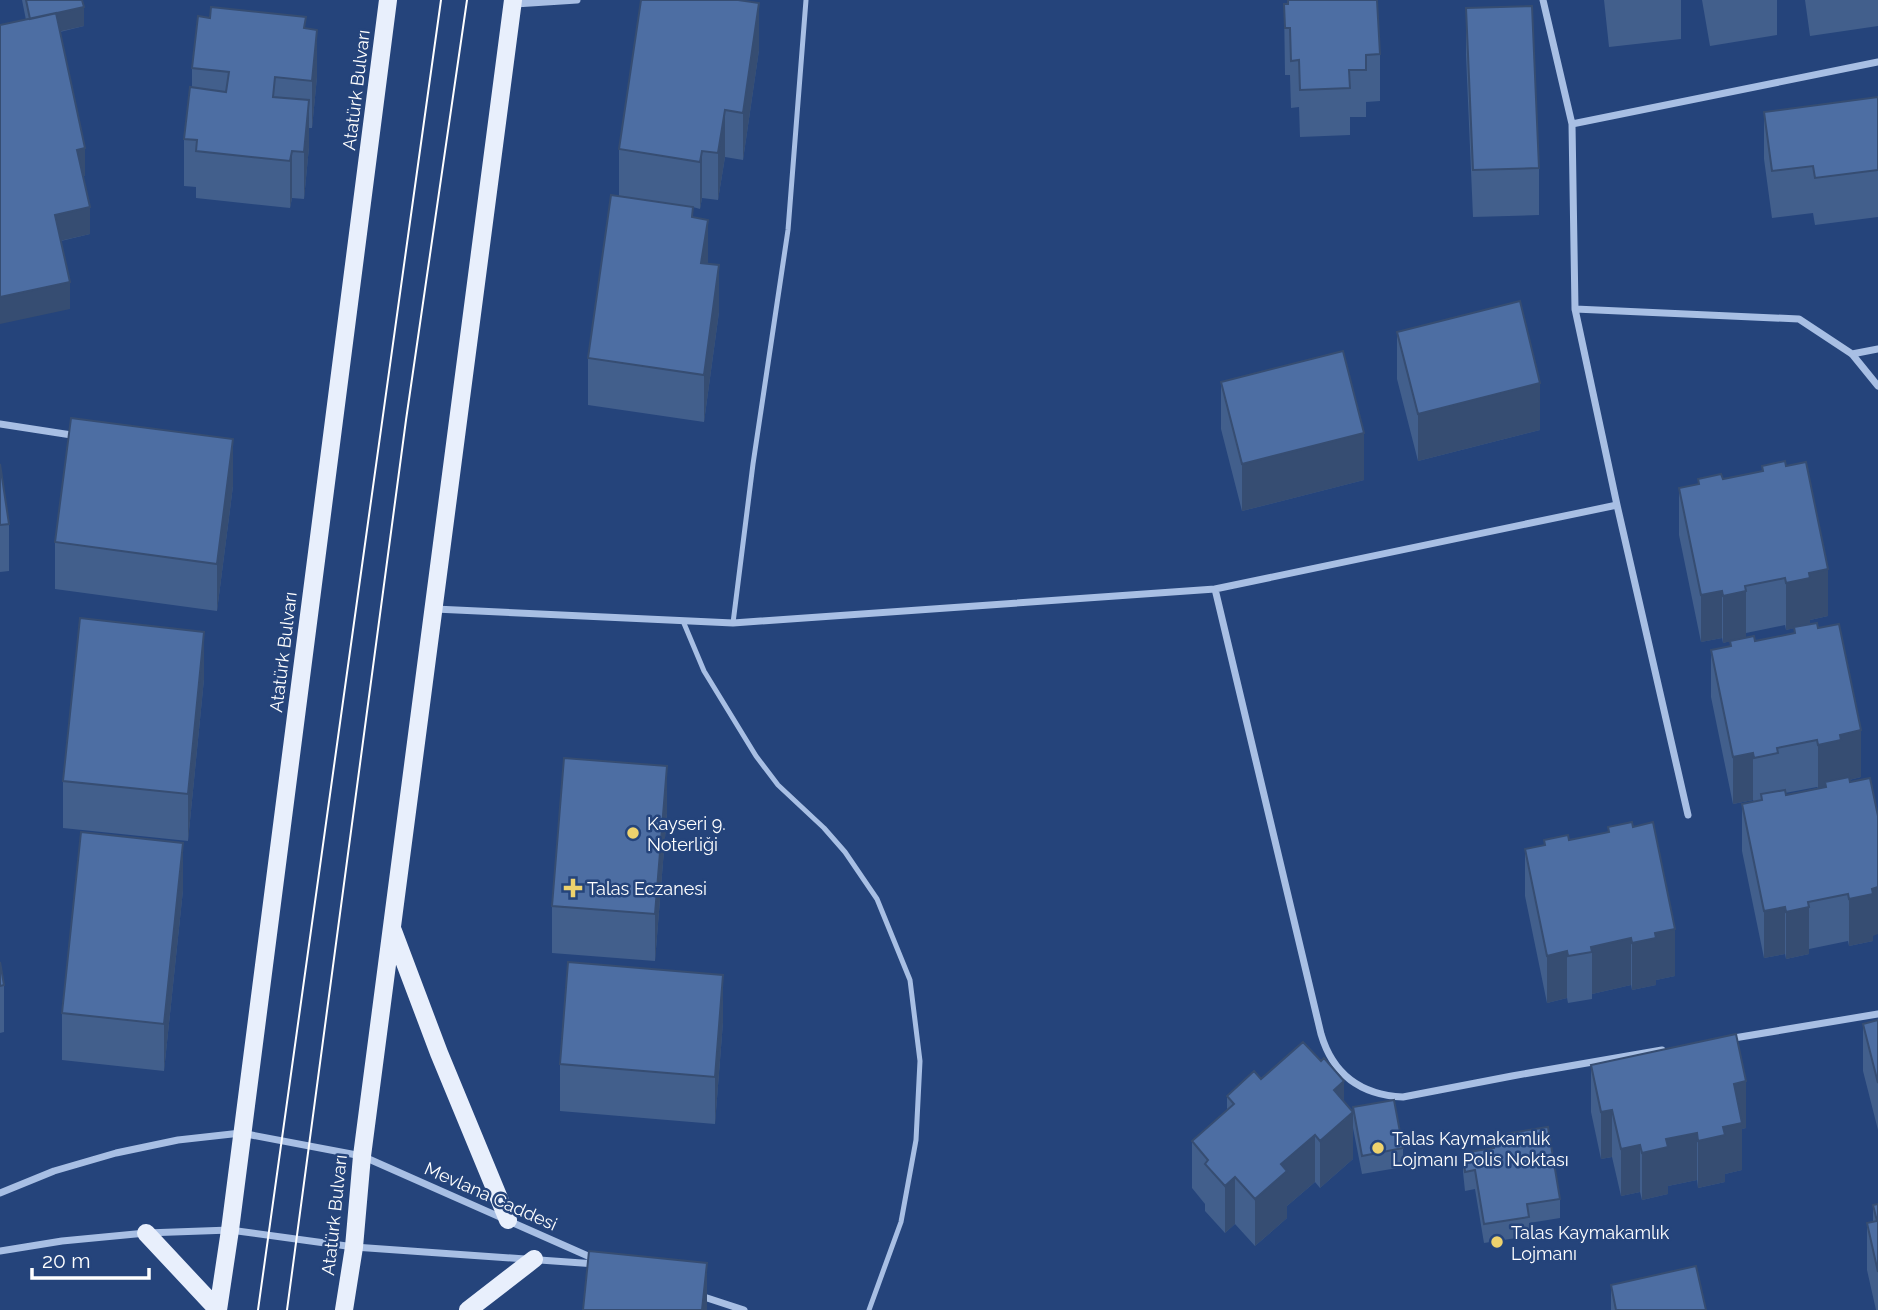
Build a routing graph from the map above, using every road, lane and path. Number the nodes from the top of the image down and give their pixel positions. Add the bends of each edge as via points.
1 (388, 0) edge
2 (577, 0) edge
3 (806, 0) edge
4 (1543, 0) edge
5 (512, 2) edge
6 (1878, 62) edge
7 (1572, 124) junction
8 (1575, 309) junction
9 (1878, 349) edge
10 (1852, 354) junction
11 (1878, 386) edge
12 (0, 424) edge
13 (80, 436) edge
14 (1617, 505) junction
15 (1215, 589) junction
16 (433, 609) junction
17 (683, 621) junction
18 (733, 623) junction
19 (1688, 815) dead end
20 (392, 929) junction
21 (1878, 1014) edge
22 (1715, 1041) edge
23 (1674, 1048) edge
24 (242, 1133) junction
25 (362, 1156) junction
26 (0, 1193) edge
27 (508, 1220) junction
28 (230, 1230) junction
29 (146, 1233) junction
30 (354, 1247) junction
31 (0, 1251) edge
32 (534, 1259) junction
33 (694, 1293) edge
34 (218, 1310) edge
35 (344, 1310) edge
36 (468, 1310) edge
37 (744, 1310) edge
38 (869, 1310) edge

1 - 24 main road, Atatürk Bulvarı
2 - 5 street
3 - 18 lane via 788,230
4 - 7 street
5 - 16 main road, Atatürk Bulvarı
6 - 7 street
7 - 8 street
8 - 10 street via 1798,319
8 - 14 street
9 - 10 street
10 - 11 street
12 - 13 street
14 - 15 street
14 - 19 street
15 - 18 street
15 - 23 street via 1321,1034 1335,1065 1368,1091 1403,1097
16 - 17 street
16 - 20 main road, Atatürk Bulvarı
17 - 18 street
17 - 38 lane via 704,671 756,756 778,785 838,844 877,899 910,980 920,1061 916,1140 901,1222
20 - 25 main road, Atatürk Bulvarı
20 - 27 main road
21 - 22 street
24 - 25 street, Mevlana Caddesi
24 - 26 street, Mevlana Caddesi via 116,1153
24 - 28 main road, Atatürk Bulvarı
25 - 27 street, Mevlana Caddesi
25 - 30 main road, Atatürk Bulvarı
27 - 32 street, Mevlana Caddesi via 607,1265
28 - 29 street, Mevlana Caddesi
28 - 30 street, Mevlana Caddesi
28 - 34 main road, Atatürk Bulvarı
29 - 31 street, Mevlana Caddesi
29 - 34 main road
30 - 32 street, Mevlana Caddesi
30 - 35 main road, Atatürk Bulvarı
32 - 36 main road
33 - 37 street

